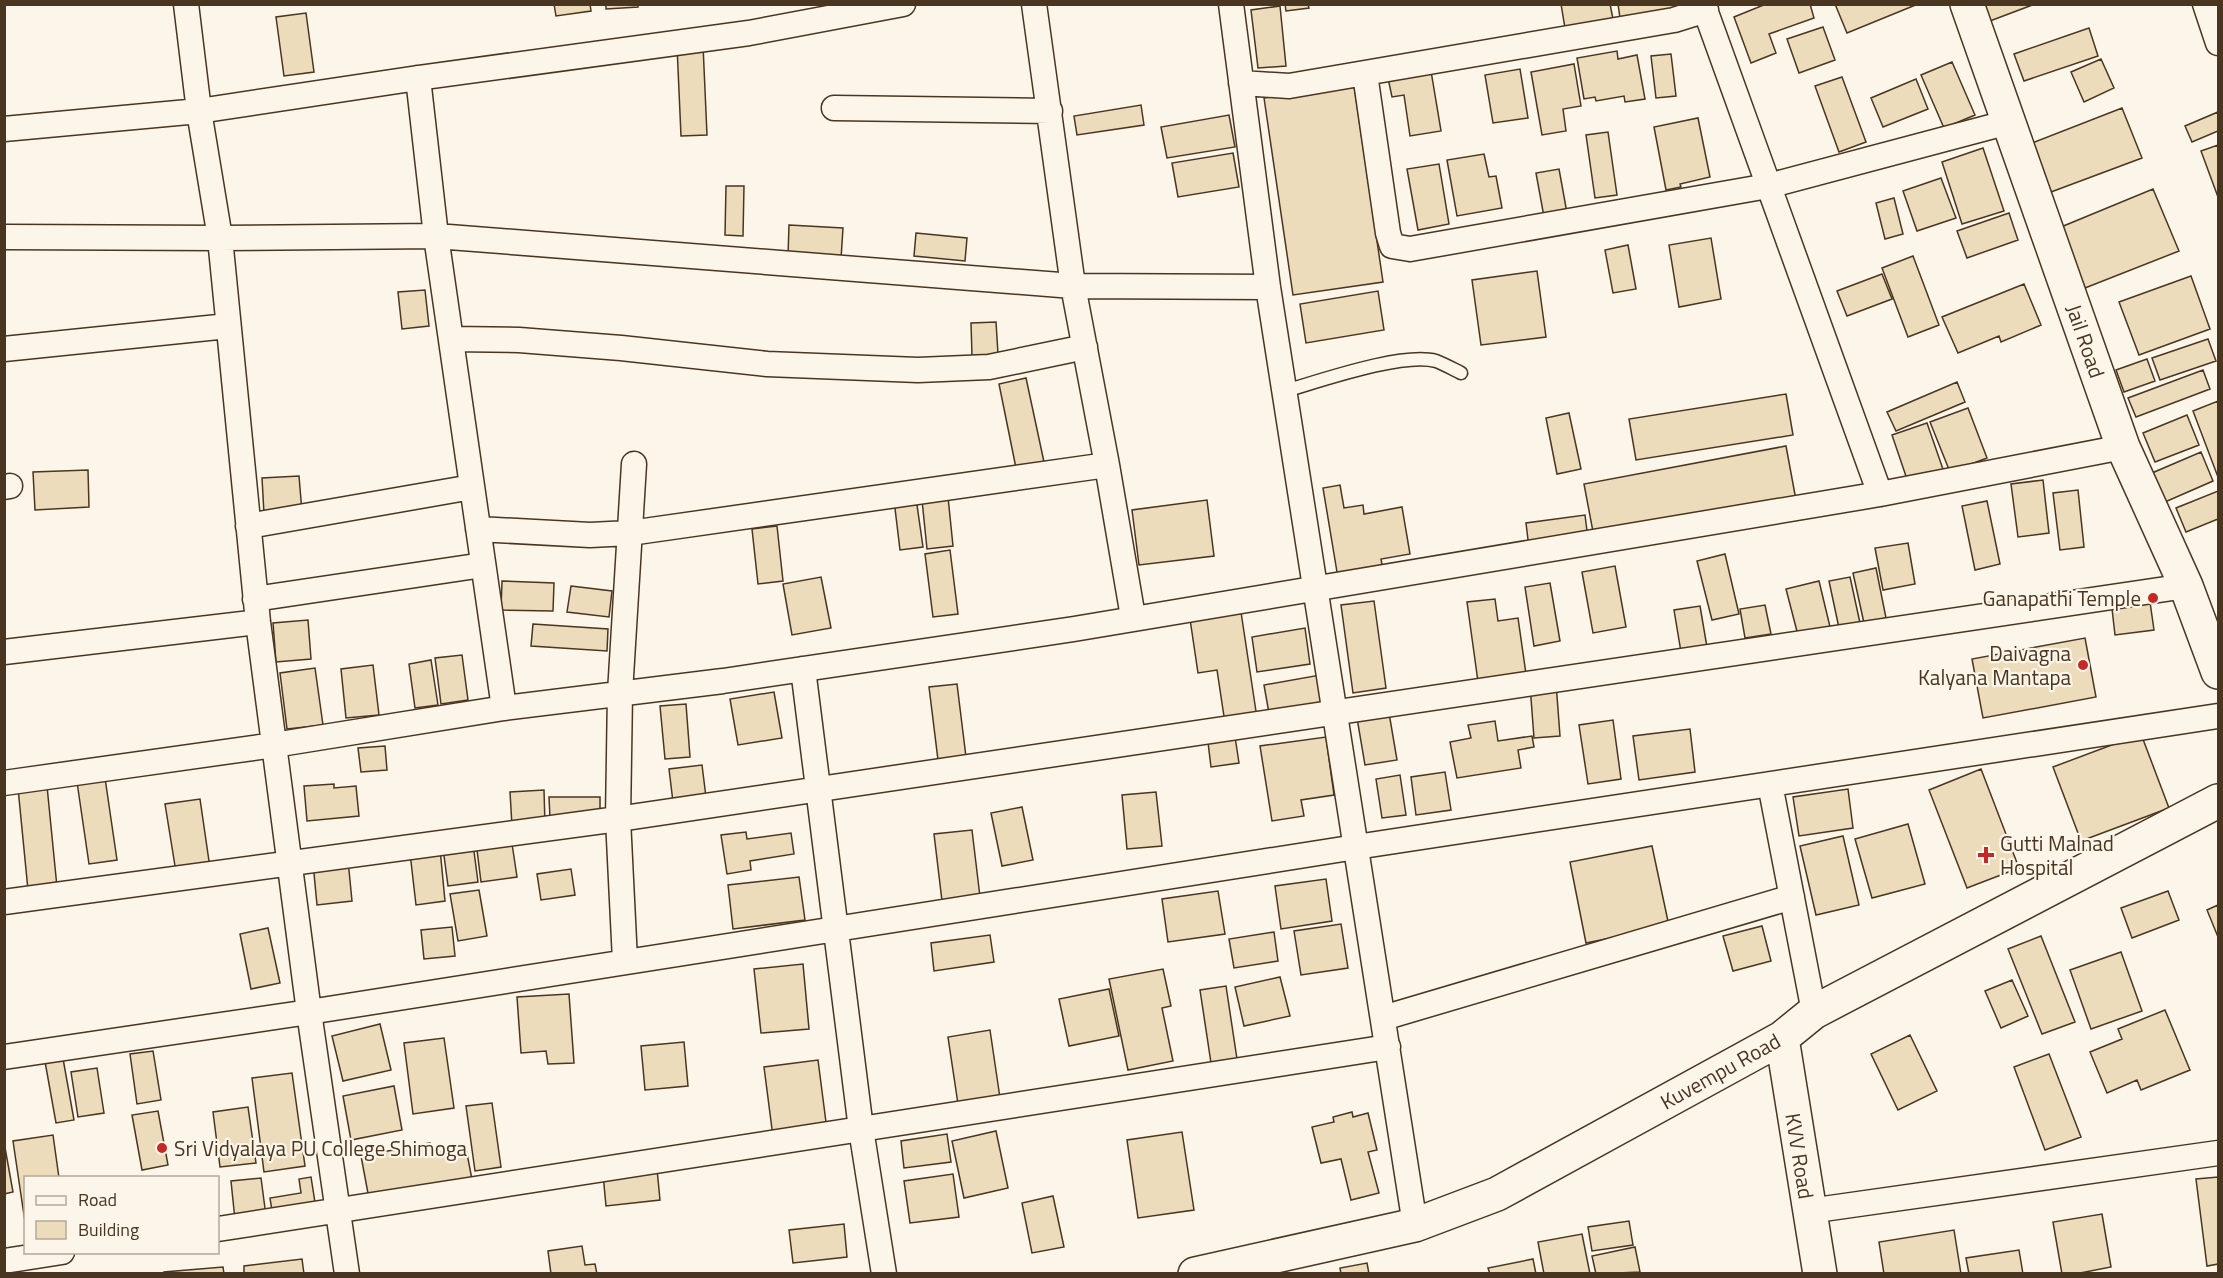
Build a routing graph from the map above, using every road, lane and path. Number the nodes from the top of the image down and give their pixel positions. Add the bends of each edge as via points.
1 (186, 4) edge
2 (903, 4) edge
3 (1034, 4) edge
4 (1231, 4) edge
5 (1967, 4) edge
6 (2205, 4) edge
7 (1704, 7) edge
8 (2218, 43) edge
9 (1365, 74) junction
10 (418, 78) junction
11 (1241, 82) junction
12 (834, 108) dead end
13 (199, 111) junction
14 (1050, 111) junction
15 (2009, 122) junction
16 (4, 129) edge
17 (1768, 186) junction
18 (436, 236) junction
19 (4, 237) edge
20 (220, 238) junction
21 (1073, 286) junction
22 (1268, 287) junction
23 (228, 326) junction
24 (451, 339) junction
25 (1085, 347) junction
26 (4, 349) edge
27 (1461, 373) dead end
28 (1284, 391) junction
29 (2123, 447) junction
30 (634, 464) dead end
31 (1107, 465) junction
32 (472, 487) junction
33 (1880, 494) junction
34 (248, 526) junction
35 (478, 529) junction
36 (630, 533) junction
37 (483, 565) junction
38 (2186, 586) junction
39 (1316, 590) junction
40 (256, 610) junction
41 (1132, 617) junction
42 (4, 652) edge
43 (803, 669) junction
44 (2218, 672) edge
45 (620, 693) junction
46 (504, 708) junction
47 (1335, 711) junction
48 (2218, 716) edge
49 (274, 745) junction
50 (4, 783) edge
51 (1770, 784) junction
52 (819, 789) junction
53 (2218, 801) edge
54 (618, 819) junction
55 (1356, 847) junction
56 (290, 864) junction
57 (1792, 897) junction
58 (4, 902) edge
59 (837, 928) junction
60 (625, 962) junction
61 (309, 1012) junction
62 (1814, 1012) junction
63 (1383, 1018) junction
64 (1782, 1038) junction
65 (1388, 1047) junction
66 (4, 1057) edge
67 (861, 1129) junction
68 (2218, 1154) edge
69 (1809, 1211) junction
70 (336, 1212) junction
71 (1415, 1225) junction
72 (219, 1229) edge
73 (49, 1254) edge
74 (4, 1261) edge
75 (1815, 1272) edge
76 (347, 1274) edge
77 (884, 1274) edge
78 (1195, 1274) edge

1 - 13 street
2 - 10 street via 749,33
3 - 14 street
4 - 11 street
5 - 15 main road, Jail Road
6 - 8 street
7 - 9 street via 1674,20
7 - 17 street
9 - 11 street via 1289,86
9 - 17 street via 1392,246 1410,249
10 - 13 street
10 - 18 street
11 - 22 street
12 - 14 street
13 - 16 street
13 - 20 street
14 - 21 street
15 - 17 street
15 - 29 main road, Jail Road
17 - 33 street
18 - 20 street
18 - 21 street
18 - 24 street
19 - 20 street
20 - 23 street
21 - 22 street
21 - 25 street
22 - 28 street
23 - 26 street
23 - 34 street
24 - 25 street via 621,348 766,364 918,370 989,367
24 - 32 street
25 - 31 street
27 - 28 lane via 1435,361 1411,360 1376,365
28 - 39 street
29 - 33 street
29 - 38 main road, Jail Road
30 - 36 street
31 - 36 street
31 - 41 street
32 - 34 street
32 - 35 street
33 - 39 street
34 - 40 street
35 - 36 street via 590,536
35 - 37 street
36 - 45 street
37 - 40 street
37 - 46 street
38 - 44 main road, Jail Road
38 - 47 street
39 - 41 street
39 - 47 street
40 - 42 street
40 - 49 street
41 - 43 street
43 - 45 street
43 - 52 street
45 - 46 street
45 - 54 street
46 - 49 street
47 - 52 street
47 - 55 street
48 - 51 street
49 - 50 street
49 - 56 street
51 - 55 street
51 - 57 street
52 - 54 street
52 - 59 street
53 - 62 main road, Kuvempu Road
54 - 56 street
54 - 60 street
55 - 59 street
55 - 63 street
56 - 58 street
56 - 61 street
57 - 62 street
57 - 63 street
59 - 60 street
59 - 67 street
60 - 61 street
61 - 66 street
61 - 70 street
62 - 64 main road, Kuvempu Road
63 - 65 street
64 - 69 main road, KVV Road
64 - 71 main road, Kuvempu Road via 1497,1194
65 - 67 street
65 - 71 street
67 - 70 street
67 - 77 street
68 - 69 street
69 - 75 main road, KVV Road
70 - 72 street
70 - 76 street
71 - 78 main road, Kuvempu Road
73 - 74 street

